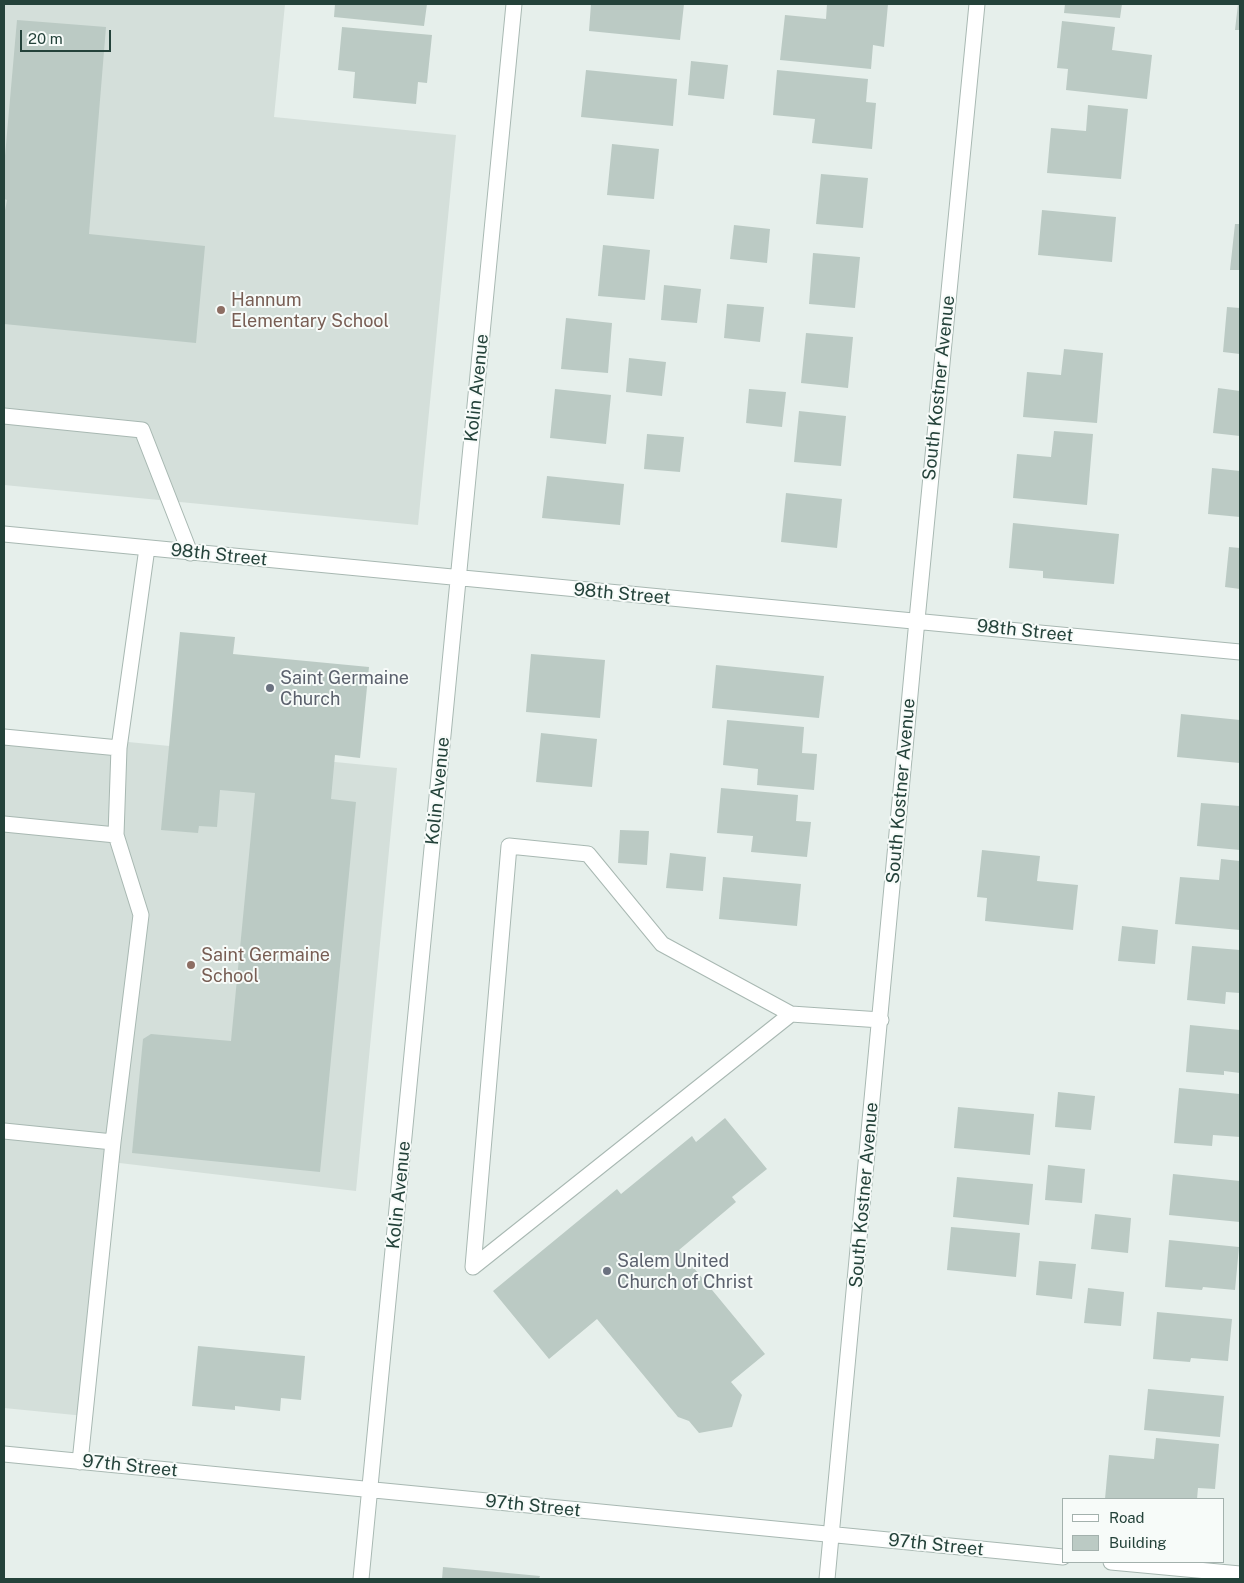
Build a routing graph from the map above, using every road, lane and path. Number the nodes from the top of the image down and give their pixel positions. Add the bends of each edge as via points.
1 (514, 4) edge
2 (977, 4) edge
3 (4, 416) edge
4 (4, 534) edge
5 (147, 548) junction
6 (190, 552) junction
7 (459, 579) junction
8 (917, 620) junction
9 (1240, 652) edge
10 (4, 737) edge
11 (119, 748) junction
12 (4, 824) edge
13 (116, 835) junction
14 (791, 1014) junction
15 (881, 1020) junction
16 (4, 1131) edge
17 (113, 1142) junction
18 (4, 1454) edge
19 (80, 1462) junction
20 (370, 1490) junction
21 (832, 1534) junction
22 (1062, 1557) edge
23 (1122, 1563) edge
24 (1240, 1574) edge
25 (361, 1579) edge
26 (827, 1579) edge

1 - 7 street, Kolin Avenue
2 - 8 street, South Kostner Avenue
3 - 6 street via 142,430
4 - 5 street, 98th Street
5 - 6 street, 98th Street
5 - 11 street
6 - 7 street, 98th Street
7 - 8 street, 98th Street
7 - 20 street, Kolin Avenue
8 - 9 street, 98th Street
8 - 15 street, South Kostner Avenue
10 - 11 street
11 - 13 street
12 - 13 street
13 - 17 street via 141,915
14 - 14 street via 662,944 588,854 510,846 473,1267
14 - 15 street
15 - 21 street, South Kostner Avenue
16 - 17 street
17 - 19 street
18 - 19 street, 97th Street
19 - 20 street, 97th Street
20 - 21 street, 97th Street
20 - 25 street, Kolin Avenue
21 - 22 street, 97th Street
21 - 26 street, South Kostner Avenue
23 - 24 street

